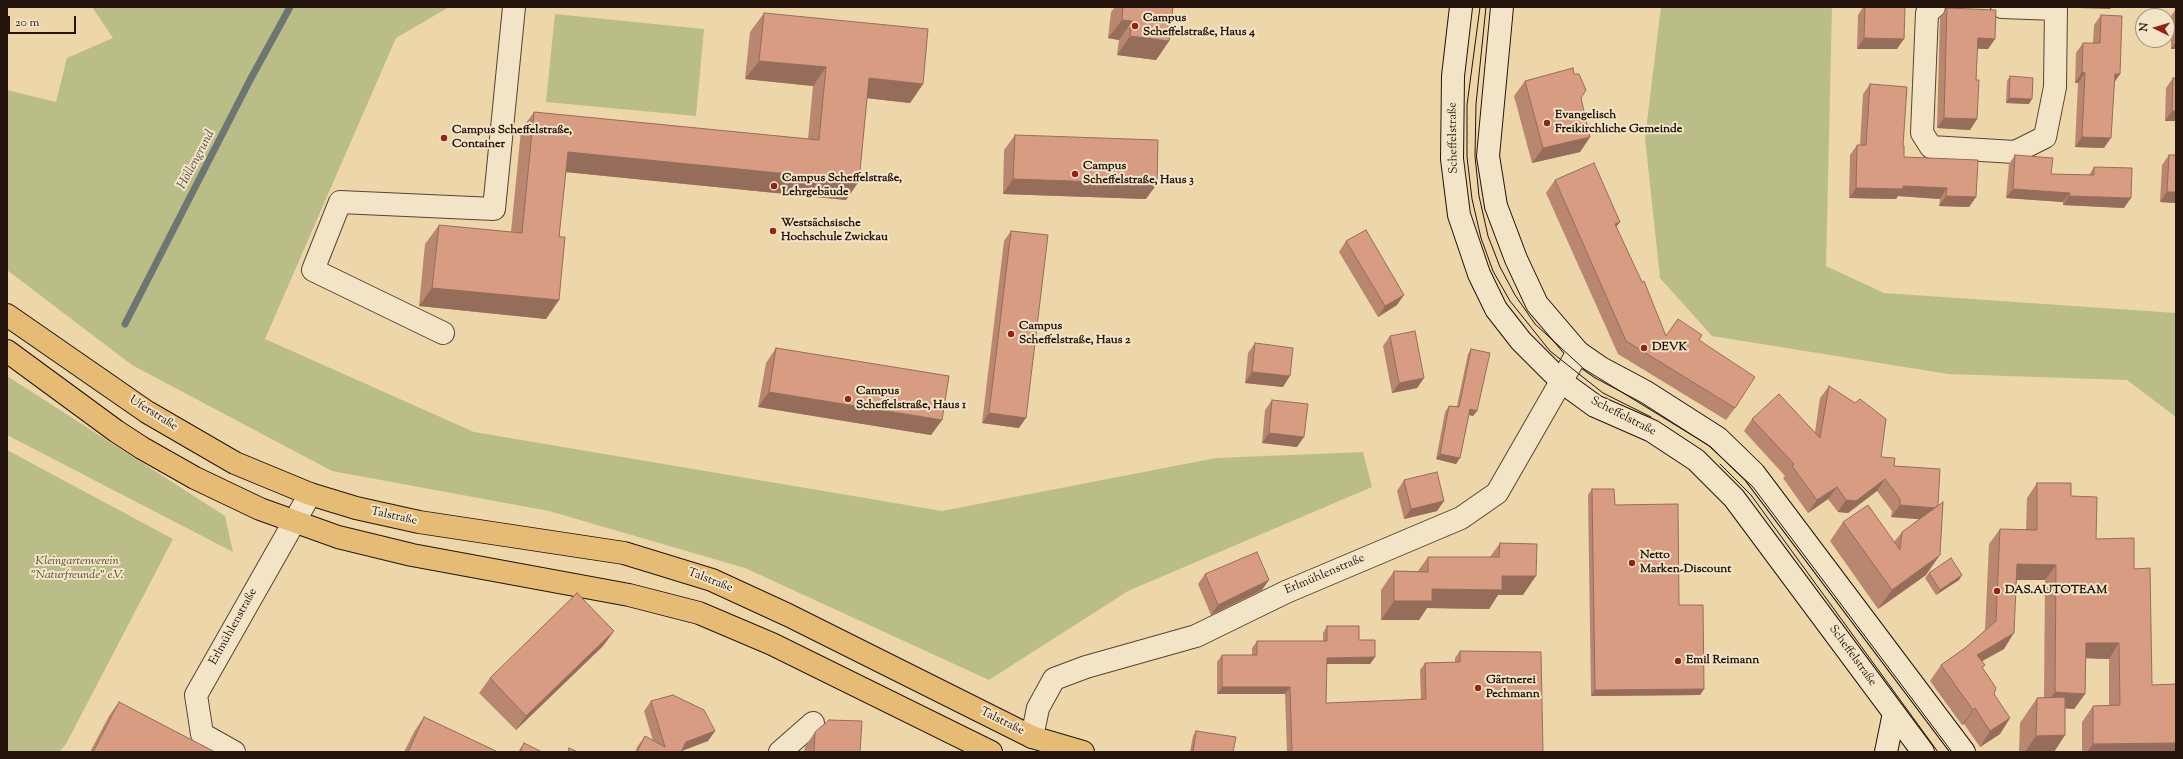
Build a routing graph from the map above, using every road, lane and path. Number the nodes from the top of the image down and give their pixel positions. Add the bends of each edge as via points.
1 (514, 7) edge
2 (1461, 7) edge
3 (1502, 7) edge
4 (1934, 7) edge
5 (2002, 7) edge
6 (2056, 8) edge
7 (7, 315) edge
8 (443, 333) dead end
9 (7, 352) edge
10 (1578, 352) junction
11 (1562, 382) junction
12 (310, 494) junction
13 (294, 522) junction
14 (1894, 713) junction
15 (813, 723) dead end
16 (1032, 737) junction
17 (234, 752) edge
18 (780, 752) edge
19 (991, 752) edge
20 (1083, 752) edge
21 (1886, 752) edge
22 (1923, 752) edge
23 (1964, 752) edge

1 - 8 street via 494,209 340,202 313,270
2 - 11 street, Scheffelstraße via 1453,76 1452,159 1460,216 1479,274 1496,309 1521,341
3 - 10 street via 1488,156 1496,206 1516,259 1537,304
4 - 6 street via 1927,13 1922,133 1931,147 2015,152 2045,137 2055,87
5 - 6 street
7 - 12 main road, Uferstraße via 147,412 235,463
9 - 13 main road via 142,448 236,499
10 - 11 street, Erlmühlenstraße
10 - 23 street via 1718,438 1754,473
11 - 14 street, Scheffelstraße via 1596,406 1652,431 1696,460 1746,512
11 - 16 street, Erlmühlenstraße via 1497,492 1462,518 1286,592 1196,636 1086,667 1054,679 1038,708
12 - 13 street, Erlmühlenstraße
12 - 16 main road, Talstraße via 356,508 419,522 624,553 712,580 794,618
13 - 17 street, Erlmühlenstraße via 196,695 202,734
13 - 19 main road via 338,537 412,555 629,596 700,613 772,644
14 - 21 street
14 - 22 street, Scheffelstraße
15 - 18 street
16 - 20 main road, Talstraße

